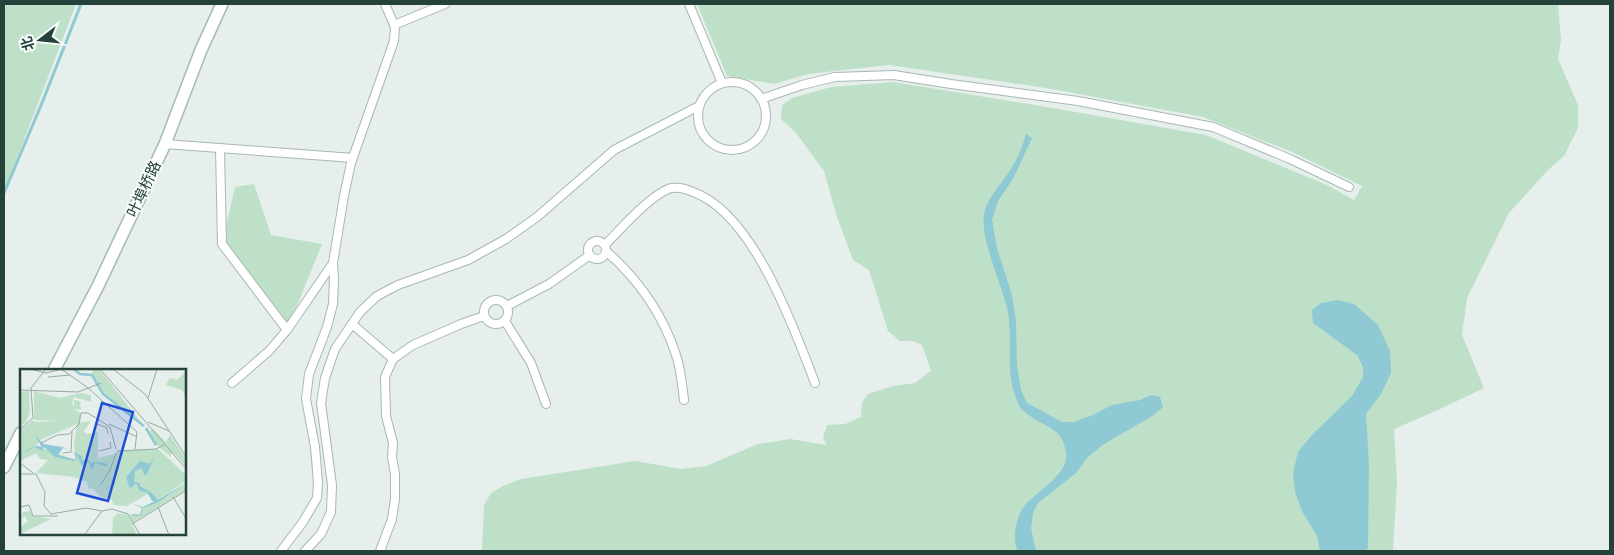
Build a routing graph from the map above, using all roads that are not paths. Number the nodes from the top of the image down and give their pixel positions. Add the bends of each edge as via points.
1 (222, 4) edge
2 (385, 4) edge
3 (445, 4) edge
4 (689, 4) edge
5 (394, 25) junction
6 (722, 83) junction
7 (762, 99) junction
8 (699, 106) junction
9 (165, 144) junction
10 (220, 148) junction
11 (353, 158) junction
12 (1348, 187) dead end
13 (606, 248) junction
14 (590, 254) junction
15 (333, 264) junction
16 (507, 306) junction
17 (484, 316) junction
18 (504, 321) junction
19 (352, 324) junction
20 (287, 330) junction
21 (393, 359) junction
22 (55, 369) edge
23 (232, 383) dead end
24 (815, 384) dead end
25 (684, 400) dead end
26 (546, 404) dead end
27 (20, 436) edge
28 (4, 467) edge
29 (280, 551) edge
30 (305, 551) edge
31 (380, 551) edge

1 - 9 street, 叶埠桥路
2 - 5 street
3 - 5 street
4 - 6 street
5 - 11 street via 394,41
6 - 7 street via 744,84
6 - 8 street via 712,88
7 - 8 street via 765,122 762,132 755,142 734,150 718,147 705,137 700,127
7 - 12 street via 835,77 894,75 1078,101 1213,127
8 - 19 street via 614,150 537,217 506,239 468,260 398,285 377,296
9 - 10 street
9 - 22 street, 叶埠桥路
10 - 11 street
10 - 20 street via 222,244
11 - 15 street
13 - 14 street via 600,259
13 - 14 street via 600,241 592,243
13 - 24 street via 650,201 662,193 678,188 701,195 717,206 752,246 770,276
13 - 25 street via 649,299 665,326 676,356
14 - 16 street via 549,284
15 - 20 street
15 - 29 street via 333,304 309,374 306,398 318,482 317,498
16 - 17 street via 501,300 493,300 486,304
16 - 18 street via 508,314
17 - 18 street via 493,324
17 - 21 street via 413,345
18 - 26 street via 531,364
19 - 21 street
19 - 30 street via 335,349 324,378 322,402 332,485 330,512 321,534
20 - 23 street via 269,351
21 - 31 street via 385,377 386,416 393,443 395,499 392,519
27 - 28 street

